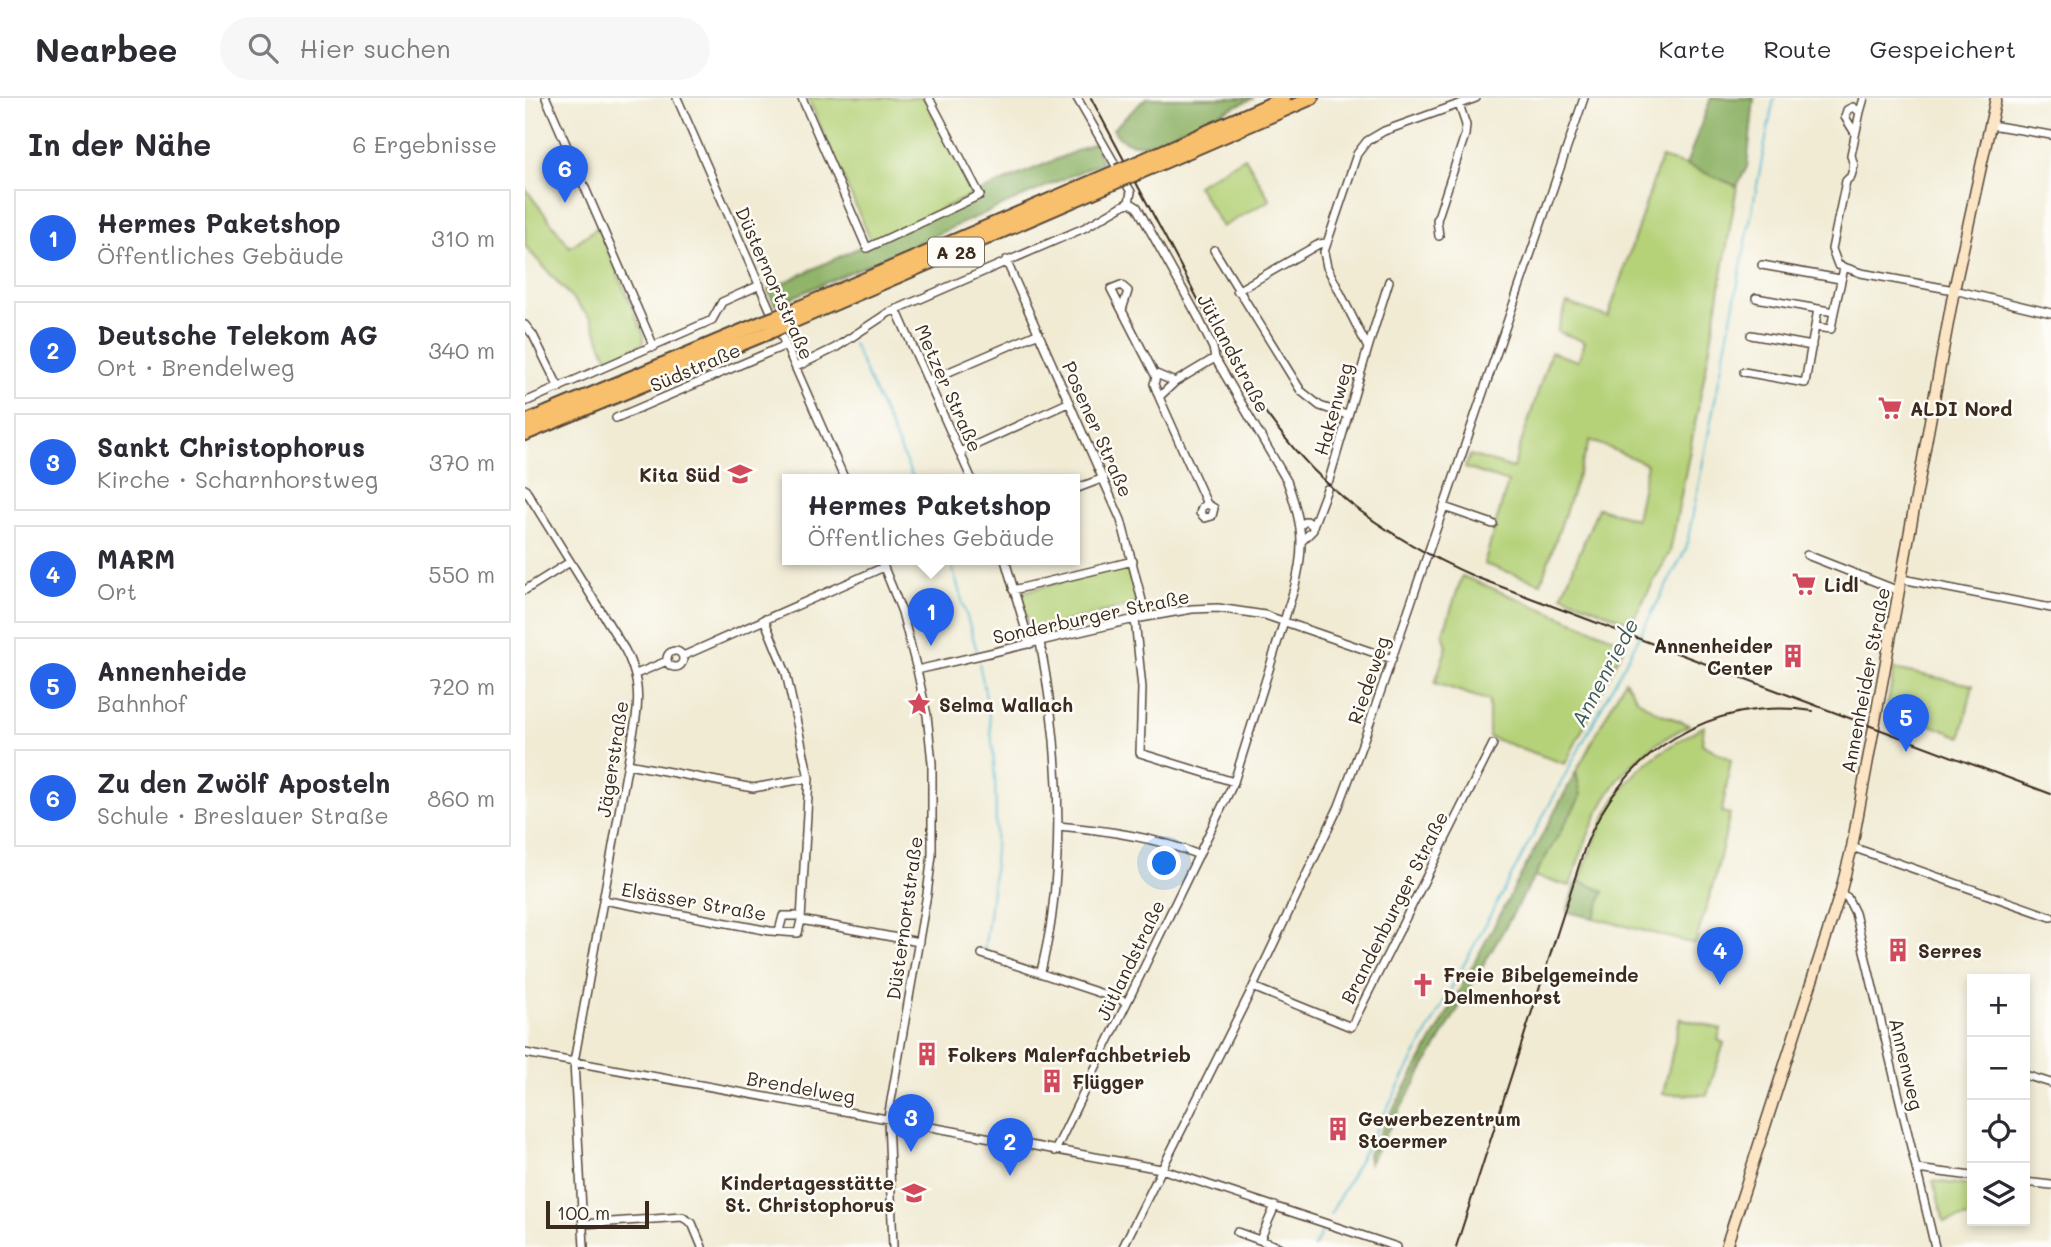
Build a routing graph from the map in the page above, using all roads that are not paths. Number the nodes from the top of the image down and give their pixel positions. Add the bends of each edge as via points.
1 (547, 98) edge
2 (677, 98) edge
3 (802, 98) edge
4 (929, 98) edge
5 (1077, 98) edge
6 (1284, 98) edge
7 (1312, 98) edge
8 (1476, 98) edge
9 (1584, 98) edge
10 (1864, 98) edge
11 (2003, 98) edge
12 (1995, 103) edge
13 (1459, 104) junction
14 (1860, 112) junction
15 (1991, 125) junction
16 (1856, 133) junction
17 (2051, 135) edge
18 (1139, 167) junction
19 (1129, 202) junction
20 (1439, 236) dead end
21 (1326, 243) junction
22 (1214, 250) dead end
23 (1006, 260) junction
24 (1762, 265) dead end
25 (1844, 268) junction
26 (1840, 279) junction
27 (1389, 281) dead end
28 (760, 285) junction
29 (1237, 290) junction
30 (1954, 290) junction
31 (1756, 298) dead end
32 (897, 309) junction
33 (1818, 309) junction
34 (1122, 310) dead end
35 (1834, 312) junction
36 (2051, 313) edge
37 (525, 325) edge
38 (1815, 327) junction
39 (766, 328) junction
40 (1039, 333) junction
41 (1751, 335) dead end
42 (786, 345) junction
43 (1812, 346) junction
44 (654, 347) junction
45 (1368, 348) junction
46 (1215, 358) junction
47 (796, 367) junction
48 (1744, 372) dead end
49 (1154, 373) junction
50 (928, 381) junction
51 (1175, 382) junction
52 (559, 388) junction
53 (1160, 397) junction
54 (525, 402) edge
55 (1070, 402) junction
56 (1347, 415) junction
57 (616, 418) dead end
58 (525, 422) edge
59 (525, 434) edge
60 (960, 453) junction
61 (842, 474) edge
62 (969, 474) edge
63 (1104, 478) junction
64 (1329, 480) dead end
65 (1080, 487) edge
66 (1327, 489) dead end
67 (525, 490) edge
68 (1207, 504) dead end
69 (1444, 507) junction
70 (1493, 524) dead end
71 (1300, 526) junction
72 (1313, 526) junction
73 (1301, 542) junction
74 (1807, 555) dead end
75 (1133, 561) junction
76 (570, 562) junction
77 (881, 565) edge
78 (883, 565) edge
79 (1006, 565) edge
80 (1902, 579) junction
81 (525, 590) edge
82 (1013, 590) junction
83 (1899, 591) junction
84 (2051, 608) edge
85 (1146, 617) junction
86 (764, 619) junction
87 (1135, 619) junction
88 (1284, 622) junction
89 (1040, 642) junction
90 (1030, 644) junction
91 (1392, 659) junction
92 (917, 670) junction
93 (636, 674) junction
94 (1493, 744) dead end
95 (628, 764) junction
96 (809, 778) junction
97 (1234, 782) junction
98 (1058, 826) junction
99 (1852, 847) junction
100 (1199, 855) junction
101 (1840, 894) junction
102 (603, 900) junction
103 (2051, 917) edge
104 (801, 918) junction
105 (779, 931) junction
106 (919, 942) junction
107 (982, 954) dead end
108 (1041, 972) junction
109 (1253, 987) junction
110 (1127, 1002) junction
111 (525, 1053) edge
112 (574, 1062) junction
113 (2030, 1077) edge
114 (2051, 1083) edge
115 (888, 1118) junction
116 (1055, 1151) junction
117 (1161, 1169) junction
118 (1916, 1169) junction
119 (1967, 1175) edge
120 (2030, 1183) edge
121 (2051, 1185) edge
122 (1275, 1206) junction
123 (583, 1224) junction
124 (1237, 1232) dead end
125 (1260, 1240) junction
126 (584, 1247) edge
127 (702, 1247) edge
128 (893, 1247) edge
129 (1123, 1247) edge
130 (1279, 1247) edge
131 (1397, 1247) edge
132 (1726, 1247) edge
133 (1935, 1247) edge

1 - 44 street
2 - 28 street, Düsternortstraße
3 - 4 street via 867,248 980,195
5 - 19 street, Jütlandstraße via 1131,192
6 - 18 highway, A 28
7 - 18 highway, A 28
8 - 13 street, Hakenweg
9 - 69 street, Riedeweg
10 - 14 street
11 - 12 street, Annenheider Straße
12 - 15 street, Annenheider Straße
13 - 20 street via 1465,135 1437,220
13 - 21 street, Hakenweg via 1367,141 1357,154
14 - 16 street
14 - 16 street via 1853,107 1845,117
15 - 17 street
15 - 30 street, Annenheider Straße
16 - 25 street via 1851,155 1854,166 1846,181 1832,249 1834,260
18 - 39 highway, A 28, bridge
19 - 23 street via 1084,228
19 - 46 street, Jütlandstraße via 1137,207 1197,315
21 - 29 street
21 - 45 street, Hakenweg via 1327,267
22 - 29 street
23 - 32 street
23 - 40 street, Posener Straße
24 - 26 street
25 - 26 street
25 - 30 street
26 - 35 street
27 - 45 street, Hakenweg
28 - 42 street, Düsternortstraße
28 - 44 street via 722,302 712,320
29 - 56 street via 1301,391 1320,406
30 - 36 street
30 - 80 street, Annenheider Straße
31 - 33 street
32 - 47 street
32 - 50 street, Metzer Straße
33 - 35 street
33 - 38 street
34 - 49 street
35 - 38 street via 1831,329
37 - 52 street
38 - 43 street
39 - 58 highway, A 28
39 - 59 highway, A 28
40 - 50 street
40 - 55 street, Posener Straße
41 - 43 street
42 - 47 street, Düsternortstraße
42 - 57 street, Südstraße
43 - 48 street via 1805,383
44 - 52 street
45 - 56 street, Hakenweg
46 - 51 street
46 - 71 street, Jütlandstraße via 1287,481
47 - 61 street, Düsternortstraße
49 - 51 street
49 - 53 street
50 - 60 street, Metzer Straße
51 - 53 street
52 - 54 street
53 - 68 street
55 - 60 street
55 - 63 street, Posener Straße
56 - 64 street, Hakenweg
60 - 62 street, Metzer Straße
63 - 65 street
63 - 75 street, Posener Straße
66 - 72 street
67 - 76 street, Jägerstraße
69 - 70 street
69 - 91 street, Riedeweg
71 - 72 street via 1307,521
71 - 73 street, Jütlandstraße
72 - 73 street
73 - 88 street, Jütlandstraße via 1299,573
74 - 83 street
75 - 82 street
75 - 85 street, Posener Straße
76 - 81 street
76 - 93 street, Jägerstraße
77 - 86 street
78 - 92 street, Düsternortstraße
79 - 82 street
80 - 83 street, Annenheider Straße
80 - 84 street
82 - 90 street
83 - 99 street, Annenheider Straße
85 - 87 street, Sonderburger Straße
85 - 88 street, Sonderburger Straße via 1218,608
86 - 93 street via 683,656 674,651 667,661
86 - 96 street via 786,673
87 - 89 street, Sonderburger Straße
87 - 97 street via 1142,688 1140,753
88 - 91 street, Sonderburger Straße
88 - 97 street, Jütlandstraße
89 - 90 street, Sonderburger Straße
89 - 98 street via 1058,762
90 - 92 street, Sonderburger Straße
91 - 109 street, Riedeweg via 1339,806
92 - 106 street, Düsternortstraße via 927,715 932,776 932,855
93 - 95 street, Jägerstraße via 638,704
94 - 109 street, Brandenburger Straße via 1351,1027
95 - 96 street via 753,788
95 - 102 street, Jägerstraße
96 - 104 street
97 - 100 street, Jütlandstraße
98 - 100 street via 1157,841
98 - 108 street via 1052,915
99 - 101 street, Annenheider Straße
99 - 103 street
100 - 110 street, Jütlandstraße
101 - 118 street, Annenweg via 1847,897 1855,913
101 - 132 street, Annenheider Straße
102 - 105 street, Elsässer Straße
102 - 112 street, Jägerstraße
104 - 105 street, Elsässer Straße via 797,933
104 - 105 street, Elsässer Straße via 783,916
104 - 106 street
106 - 115 street, Düsternortstraße
107 - 108 street
108 - 110 street
109 - 117 street, Riedeweg
110 - 116 street, Jütlandstraße
111 - 112 street, Brendelweg
112 - 115 street, Brendelweg
112 - 123 street, Jägerstraße
113 - 114 street
115 - 116 street, Brendelweg
115 - 128 street, Düsternortstraße
116 - 117 street, Brendelweg
117 - 122 street, Brendelweg
117 - 129 street, Riedeweg
118 - 119 street
118 - 133 street, Annenweg
120 - 121 street
122 - 125 street
122 - 131 street, Brendelweg
123 - 126 street, Jägerstraße
123 - 127 street via 682,1217 692,1223
124 - 125 street
125 - 130 street

